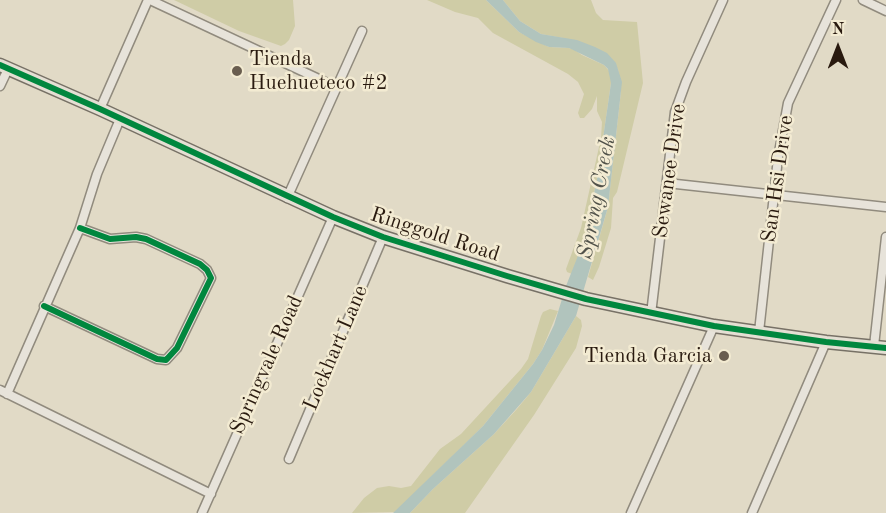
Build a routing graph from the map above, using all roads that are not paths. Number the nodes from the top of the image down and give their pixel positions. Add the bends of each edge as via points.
1 (149, 0) edge
2 (723, 0) edge
3 (836, 0) edge
4 (863, 0) edge
5 (886, 11) edge
6 (362, 31) dead end
7 (4, 67) edge
8 (0, 86) edge
9 (336, 87) junction
10 (100, 109) junction
11 (120, 119) junction
12 (667, 183) junction
13 (774, 194) junction
14 (287, 198) junction
15 (886, 207) edge
16 (333, 217) junction
17 (80, 228) junction
18 (383, 237) junction
19 (886, 237) edge
20 (44, 306) junction
21 (651, 314) junction
22 (714, 326) junction
23 (759, 332) junction
24 (826, 342) junction
25 (880, 347) edge
26 (4, 392) edge
27 (289, 459) dead end
28 (211, 494) junction
29 (202, 513) edge
30 (631, 513) edge
31 (752, 513) edge

1 - 9 street
1 - 10 street
2 - 12 street, Sewanee Drive via 675,112
3 - 13 street, San Hsi Drive via 788,103
4 - 5 street
6 - 9 street
7 - 8 street
7 - 10 main road, Ringgold Road
9 - 14 street
10 - 11 main road, Ringgold Road
11 - 14 main road, Ringgold Road
11 - 17 street
12 - 13 street
12 - 21 street, Sewanee Drive
13 - 15 street
13 - 23 street, San Hsi Drive
14 - 16 main road, Ringgold Road
16 - 18 main road, Ringgold Road
16 - 28 street, Springvale Road
17 - 20 street
17 - 20 street via 110,239 146,239 200,264 211,278 177,348 166,360
18 - 21 main road, Ringgold Road via 552,291
18 - 27 street, Lockhart Lane
19 - 25 street
20 - 26 street
21 - 22 main road, Ringgold Road
22 - 23 main road, Ringgold Road
22 - 30 street
23 - 24 main road, Ringgold Road
24 - 25 main road, Ringgold Road
24 - 31 street
26 - 28 street
28 - 29 street, Springvale Road

